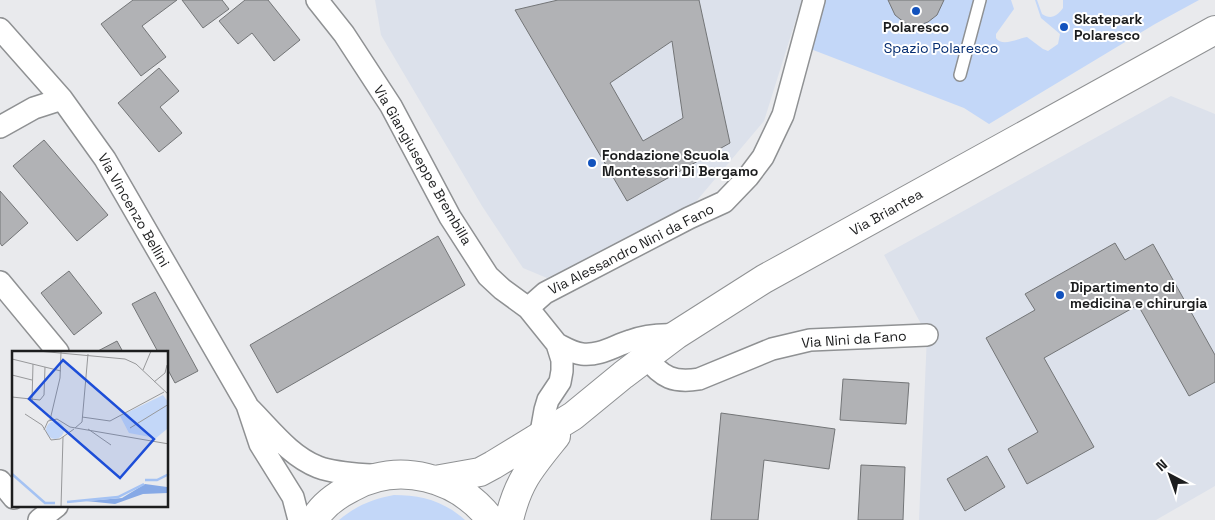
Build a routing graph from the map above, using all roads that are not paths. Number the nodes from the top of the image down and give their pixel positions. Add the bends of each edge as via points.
1 (317, 0) edge
2 (814, 0) edge
3 (980, 0) edge
4 (0, 29) edge
5 (1215, 30) edge
6 (960, 75) dead end
7 (62, 99) junction
8 (0, 127) edge
9 (0, 282) edge
10 (528, 308) junction
11 (676, 335) junction
12 (928, 335) dead end
13 (556, 344) junction
14 (57, 351) edge
15 (646, 358) junction
16 (247, 405) junction
17 (573, 416) junction
18 (540, 438) junction
19 (381, 476) junction
20 (435, 480) junction
21 (0, 481) edge
22 (12, 496) edge
23 (23, 508) edge
24 (53, 508) edge
25 (32, 520) edge
26 (38, 520) edge
27 (299, 520) edge
28 (314, 520) edge
29 (491, 520) edge
30 (509, 520) edge

1 - 10 street, Via Giangiuseppe Brembilla via 344,34 391,106 450,217 488,276
2 - 10 street, Via Alessandro Nini da Fano via 783,115 764,157 748,177 724,202 544,293
3 - 6 lane
4 - 7 street, Via Vincenzo Bellini
5 - 11 main road, Via Briantea via 764,279
7 - 8 street via 34,108
7 - 16 street, Via Vincenzo Bellini via 105,159
9 - 14 street
10 - 13 street, Via Giangiuseppe Brembilla
11 - 13 street, Via Giangiuseppe Brembilla via 646,336 595,354 572,352
11 - 15 main road, Via Briantea
12 - 15 street, Via Nini da Fano via 810,340 778,347 688,381 665,377
13 - 18 street, Via Giangiuseppe Brembilla via 562,371 560,382 548,400
15 - 17 main road, Via Briantea
16 - 19 street, Via Vincenzo Bellini via 295,454 334,471
16 - 27 street, Via Vincenzo Bellini via 260,444 293,497
17 - 18 main road
17 - 30 main road via 523,479 515,494
18 - 20 main road via 480,472
19 - 20 main road via 409,475
19 - 28 main road via 343,492
20 - 29 main road via 456,488
21 - 22 street
23 - 25 street
24 - 26 street

